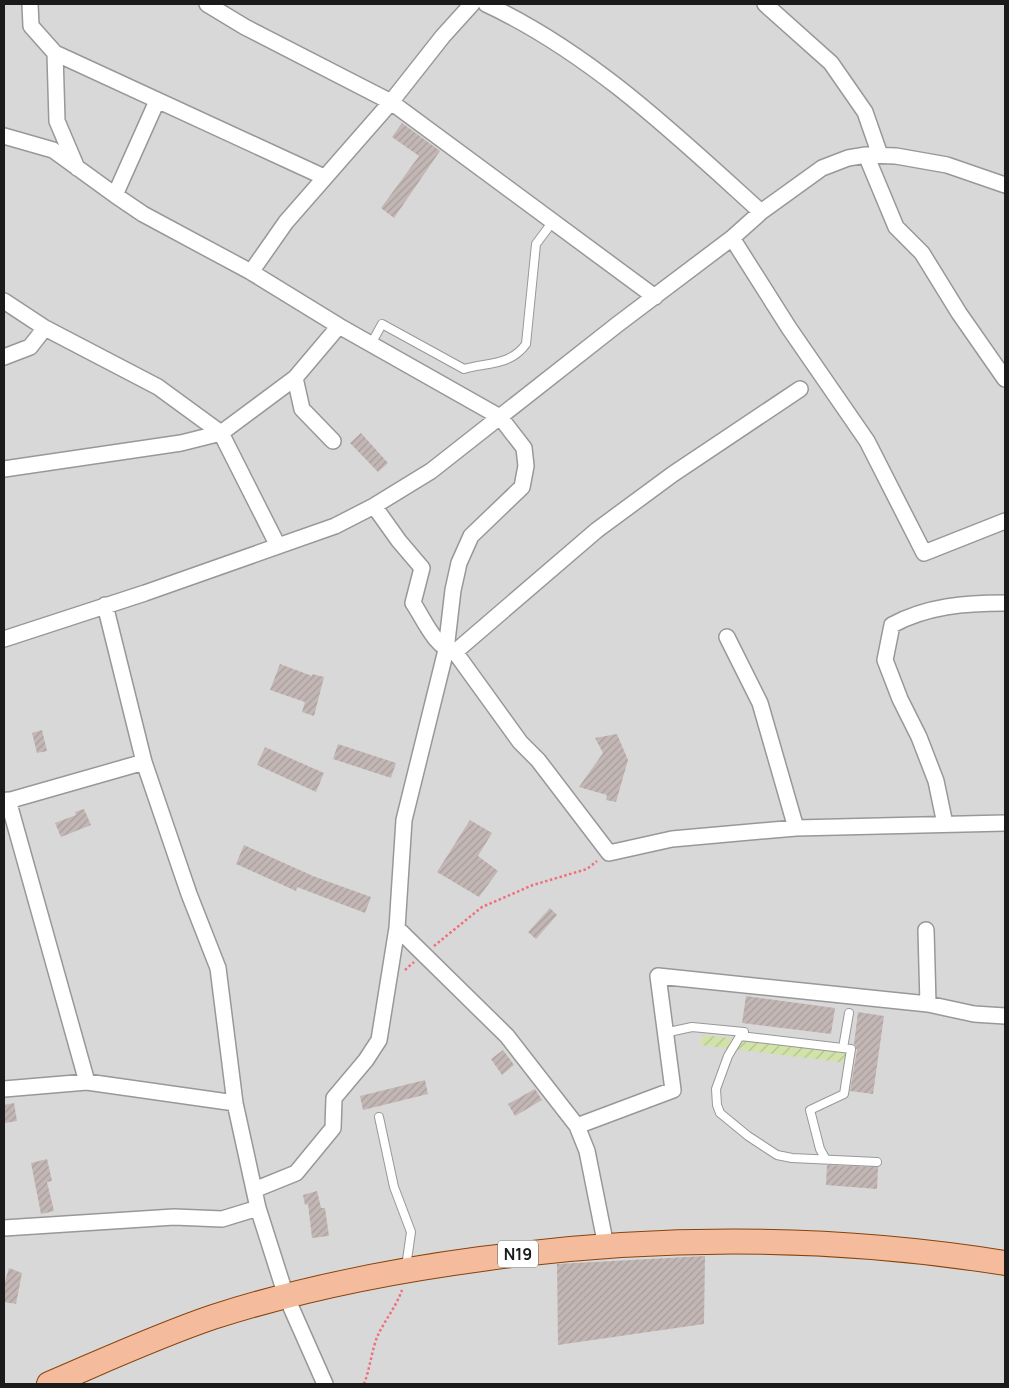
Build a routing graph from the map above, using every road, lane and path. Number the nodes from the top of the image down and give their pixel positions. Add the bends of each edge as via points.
1 (30, 4) edge
2 (207, 4) edge
3 (472, 4) edge
4 (486, 4) edge
5 (765, 4) edge
6 (54, 53) junction
7 (157, 101) junction
8 (391, 102) junction
9 (4, 136) edge
10 (873, 155) junction
11 (77, 168) junction
12 (324, 177) junction
13 (1005, 184) edge
14 (115, 195) junction
15 (762, 212) junction
16 (554, 220) junction
17 (732, 238) junction
18 (251, 272) junction
19 (655, 297) junction
20 (4, 301) edge
21 (339, 326) junction
22 (46, 328) junction
23 (371, 344) junction
24 (4, 357) edge
25 (295, 378) junction
26 (1005, 378) edge
27 (800, 389) dead end
28 (500, 417) junction
29 (221, 433) junction
30 (333, 441) dead end
31 (4, 469) edge
32 (374, 506) junction
33 (1005, 521) edge
34 (278, 546) junction
35 (1005, 603) edge
36 (105, 605) junction
37 (727, 638) dead end
38 (4, 639) edge
39 (451, 651) junction
40 (144, 762) junction
41 (6, 801) edge
42 (1005, 823) edge
43 (945, 824) junction
44 (796, 828) junction
45 (608, 853) junction
46 (397, 928) junction
47 (926, 930) dead end
48 (425, 954) junction
49 (388, 984) junction
50 (928, 1004) junction
51 (849, 1014) dead end
52 (1005, 1016) edge
53 (664, 1033) junction
54 (758, 1033) dead end
55 (740, 1034) junction
56 (843, 1048) junction
57 (87, 1082) junction
58 (4, 1089) edge
59 (235, 1103) junction
60 (380, 1117) dead end
61 (576, 1126) junction
62 (825, 1158) junction
63 (877, 1162) dead end
64 (254, 1190) junction
65 (258, 1208) junction
66 (4, 1228) edge
67 (606, 1246) junction
68 (1005, 1263) edge
69 (406, 1269) junction
70 (286, 1296) junction
71 (49, 1384) edge
72 (325, 1384) edge
73 (364, 1384) edge

1 - 6 street via 31,26
2 - 8 street
3 - 8 street
4 - 15 street via 522,20 588,64 677,135
5 - 10 street via 831,63 865,112
6 - 7 street
6 - 11 street via 57,121
7 - 12 street
7 - 14 street
8 - 12 street
8 - 16 street
9 - 11 street via 53,150
10 - 13 street via 919,158
10 - 15 street via 848,158 822,168
10 - 26 street via 896,227 922,253
11 - 14 street
12 - 18 street via 286,222
14 - 18 street via 143,214
15 - 17 street
16 - 19 street
16 - 23 lane via 536,244 526,344 518,355 507,361 464,369 382,324
17 - 19 street
17 - 33 street via 867,441 924,554
18 - 21 street
19 - 28 street
20 - 22 street
21 - 23 street
21 - 25 street
22 - 24 street via 30,347
22 - 29 street via 158,387
23 - 28 street
25 - 29 street
25 - 30 street via 302,409
27 - 39 street via 673,474 598,530
28 - 32 street via 431,471
28 - 39 street via 524,448 525,476 522,487 471,536 466,546 453,590
29 - 31 street via 181,443
29 - 34 street
32 - 34 street via 335,526
32 - 39 street via 422,568 413,603
34 - 36 street
35 - 43 street via 953,605 912,614 892,625 885,660 936,781
36 - 38 street
36 - 40 street
37 - 44 street via 760,703
39 - 45 street
39 - 46 street via 404,820
40 - 41 street
40 - 59 street via 218,968
41 - 57 street
42 - 43 street
43 - 44 street
44 - 45 street via 672,839
45 - 48 path via 587,869 533,885 482,907
46 - 48 street
46 - 49 street
47 - 50 street
48 - 49 path
48 - 61 street via 507,1036
49 - 64 street via 379,1040 334,1098 333,1128 296,1173
50 - 52 street via 974,1014
50 - 53 street via 658,976
51 - 56 lane
53 - 55 lane via 692,1027
53 - 61 street via 673,1090
54 - 55 lane
55 - 56 lane
55 - 62 lane via 716,1089 716,1105 720,1112 777,1155
56 - 62 lane via 851,1049 844,1094 810,1110
57 - 58 street
57 - 59 street
59 - 64 street
60 - 69 lane via 394,1187 411,1232
61 - 67 street via 587,1151
62 - 63 lane
64 - 65 street
65 - 66 street via 222,1219 174,1217
65 - 70 street
67 - 68 main road, N19 via 680,1241 839,1244
67 - 69 main road, N19 via 560,1248
69 - 70 main road, N19
69 - 73 path via 398,1300 377,1337
70 - 71 main road, N19 via 163,1335
70 - 72 street

